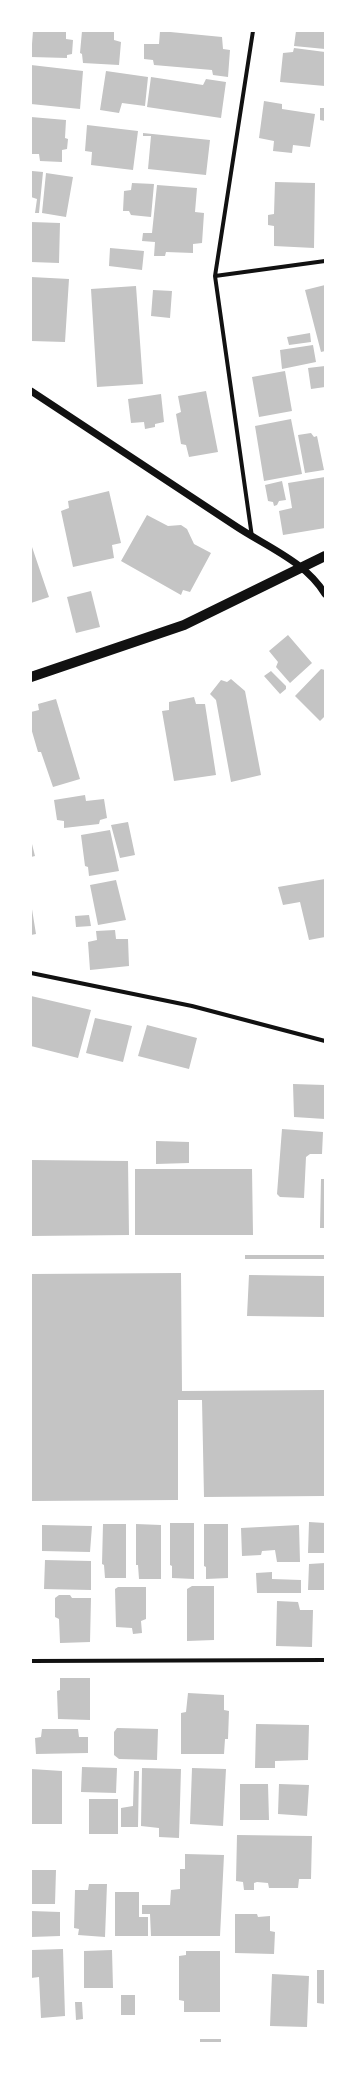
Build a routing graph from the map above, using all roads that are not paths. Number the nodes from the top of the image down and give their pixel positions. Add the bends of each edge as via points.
1 (253, 31) edge
2 (325, 261) edge
3 (215, 276) junction
4 (31, 391) edge
5 (252, 537) junction
6 (325, 556) edge
7 (301, 566) junction
8 (325, 594) edge
9 (31, 677) edge
10 (31, 972) edge
11 (325, 1041) edge
12 (325, 1660) edge
13 (31, 1661) edge

1 - 3 street
2 - 3 street
3 - 5 street
4 - 5 street
5 - 7 street
6 - 7 main road
7 - 8 street
7 - 9 main road via 184,625
10 - 11 street via 192,1006
12 - 13 street

